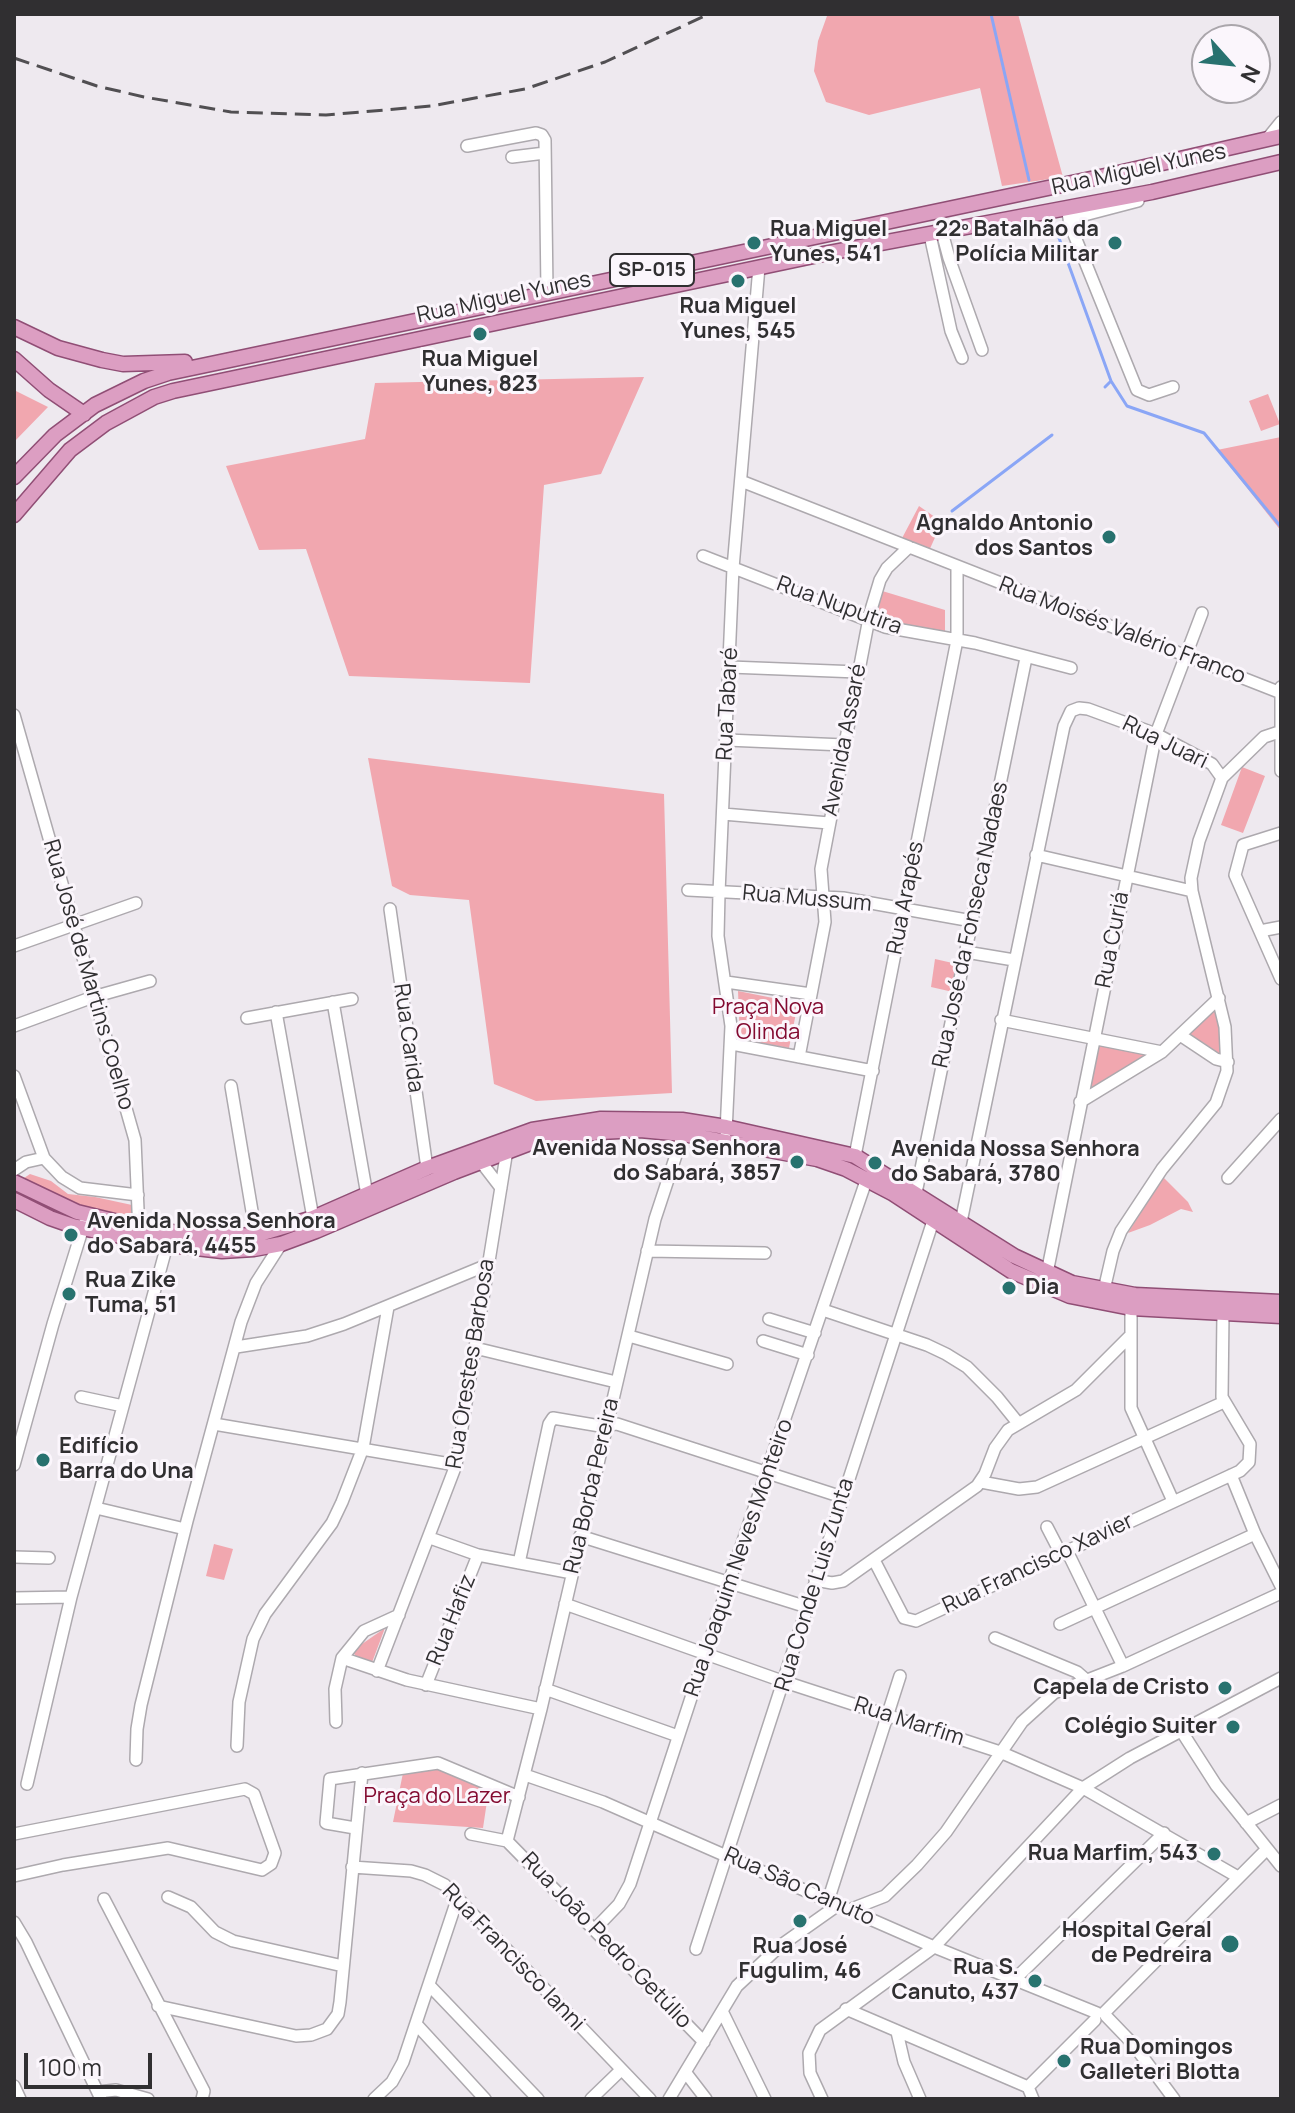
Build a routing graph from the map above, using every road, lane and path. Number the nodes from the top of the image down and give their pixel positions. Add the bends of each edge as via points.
1 (1281, 122) edge
2 (1274, 137) edge
3 (1238, 144) junction
4 (467, 146) dead end
5 (545, 153) junction
6 (512, 157) dead end
7 (1175, 158) junction
8 (1281, 162) edge
9 (1220, 175) junction
10 (1152, 192) junction
11 (1069, 218) junction
12 (936, 233) junction
13 (759, 267) junction
14 (547, 291) junction
15 (531, 295) junction
16 (462, 311) junction
17 (501, 322) junction
18 (14, 327) edge
19 (439, 334) junction
20 (982, 350) dead end
21 (962, 358) dead end
22 (229, 359) junction
23 (17, 364) edge
24 (1173, 387) dead end
25 (84, 414) junction
26 (70, 450) junction
27 (14, 477) edge
28 (741, 481) junction
29 (14, 484) edge
30 (35, 488) junction
31 (14, 515) edge
32 (909, 547) junction
33 (703, 556) dead end
34 (957, 567) junction
35 (733, 568) junction
36 (1202, 613) dead end
37 (868, 622) junction
38 (957, 640) junction
39 (1186, 655) junction
40 (1026, 658) junction
41 (730, 667) junction
42 (1071, 668) dead end
43 (858, 672) junction
44 (1281, 690) edge
45 (14, 715) edge
46 (1279, 732) edge
47 (1156, 734) junction
48 (727, 740) junction
49 (844, 745) junction
50 (1281, 771) edge
51 (1222, 778) junction
52 (723, 814) junction
53 (829, 823) junction
54 (1281, 833) edge
55 (1036, 855) junction
56 (1126, 875) junction
57 (688, 890) dead end
58 (1192, 891) junction
59 (719, 893) junction
60 (823, 897) junction
61 (136, 903) dead end
62 (390, 909) dead end
63 (903, 910) junction
64 (972, 921) junction
65 (73, 925) junction
66 (1281, 927) edge
67 (1260, 931) junction
68 (14, 946) edge
69 (966, 952) junction
70 (1014, 960) junction
71 (1281, 979) edge
72 (150, 981) dead end
73 (726, 982) junction
74 (811, 994) junction
75 (93, 997) junction
76 (1219, 998) junction
77 (352, 999) dead end
78 (333, 1002) junction
79 (276, 1012) junction
80 (247, 1018) dead end
81 (1001, 1020) junction
82 (14, 1026) edge
83 (1180, 1035) junction
84 (1094, 1037) junction
85 (732, 1044) junction
86 (1162, 1052) junction
87 (799, 1057) junction
88 (1228, 1062) junction
89 (873, 1071) junction
90 (14, 1076) edge
91 (231, 1086) dead end
92 (1080, 1102) junction
93 (1281, 1119) edge
94 (683, 1134) junction
95 (726, 1134) junction
96 (507, 1150) junction
97 (855, 1156) junction
98 (44, 1158) junction
99 (481, 1162) junction
100 (427, 1168) junction
101 (14, 1170) edge
102 (867, 1178) junction
103 (1228, 1178) dead end
104 (14, 1182) edge
105 (501, 1189) junction
106 (916, 1193) junction
107 (138, 1195) junction
108 (367, 1195) junction
109 (14, 1200) edge
110 (313, 1218) junction
111 (933, 1221) junction
112 (84, 1222) junction
113 (961, 1222) junction
114 (139, 1233) junction
115 (256, 1235) junction
116 (281, 1244) junction
117 (167, 1245) junction
118 (647, 1251) junction
119 (765, 1253) dead end
120 (487, 1265) junction
121 (1047, 1273) junction
122 (1104, 1290) junction
123 (1281, 1302) edge
124 (1189, 1304) junction
125 (388, 1307) junction
126 (1131, 1308) junction
127 (823, 1310) junction
128 (1223, 1313) junction
129 (1281, 1316) edge
130 (769, 1319) dead end
131 (815, 1333) junction
132 (895, 1335) junction
133 (629, 1336) junction
134 (1129, 1337) junction
135 (763, 1341) dead end
136 (236, 1347) junction
137 (475, 1348) junction
138 (808, 1355) junction
139 (727, 1364) dead end
140 (616, 1382) junction
141 (81, 1397) dead end
142 (1224, 1402) junction
143 (123, 1406) junction
144 (1018, 1423) junction
145 (214, 1424) junction
146 (606, 1425) junction
147 (1144, 1437) junction
148 (363, 1448) junction
149 (14, 1465) edge
150 (456, 1465) junction
151 (766, 1473) junction
152 (1231, 1475) junction
153 (981, 1482) junction
154 (842, 1497) junction
155 (1173, 1501) junction
156 (96, 1508) junction
157 (1047, 1527) dead end
158 (185, 1529) junction
159 (1255, 1534) junction
160 (580, 1536) junction
161 (430, 1538) junction
162 (1064, 1553) junction
163 (478, 1555) junction
164 (14, 1557) edge
165 (49, 1558) dead end
166 (874, 1560) junction
167 (519, 1563) junction
168 (572, 1573) junction
169 (815, 1580) junction
170 (729, 1582) junction
171 (1281, 1586) edge
172 (1281, 1593) edge
173 (71, 1597) junction
174 (14, 1598) edge
175 (565, 1604) junction
176 (807, 1607) junction
177 (1095, 1609) junction
178 (399, 1615) junction
179 (1060, 1624) dead end
180 (995, 1638) dead end
181 (705, 1654) junction
182 (342, 1658) junction
183 (1123, 1666) junction
184 (377, 1671) junction
185 (900, 1676) dead end
186 (1281, 1678) edge
187 (1085, 1679) junction
188 (785, 1682) junction
189 (426, 1685) junction
190 (545, 1689) junction
191 (541, 1709) junction
192 (889, 1715) junction
193 (336, 1722) dead end
194 (1182, 1732) junction
195 (678, 1736) junction
196 (237, 1746) dead end
197 (1000, 1752) junction
198 (136, 1760) dead end
199 (362, 1773) junction
200 (525, 1775) junction
201 (27, 1784) dead end
202 (1083, 1788) junction
203 (519, 1797) junction
204 (1281, 1805) edge
205 (1246, 1823) junction
206 (651, 1824) junction
207 (355, 1828) junction
208 (1164, 1833) junction
209 (14, 1834) edge
210 (471, 1834) dead end
211 (507, 1841) junction
212 (1266, 1850) junction
213 (728, 1856) junction
214 (1281, 1866) edge
215 (352, 1867) junction
216 (14, 1876) edge
217 (1238, 1877) junction
218 (168, 1897) dead end
219 (104, 1899) dead end
220 (457, 1900) junction
221 (838, 1905) junction
222 (14, 1922) edge
223 (595, 1929) junction
224 (934, 1947) junction
225 (696, 1949) dead end
226 (343, 1966) junction
227 (1014, 1980) junction
228 (430, 1986) junction
229 (158, 2006) junction
230 (846, 2009) junction
231 (722, 2011) junction
232 (1099, 2018) junction
233 (417, 2025) junction
234 (897, 2032) junction
235 (704, 2042) junction
236 (621, 2070) junction
237 (686, 2073) junction
238 (14, 2086) edge
239 (1031, 2093) edge
240 (100, 2096) edge
241 (20, 2099) edge
242 (148, 2099) edge
243 (202, 2099) edge
244 (374, 2099) edge
245 (485, 2099) edge
246 (538, 2099) edge
247 (591, 2099) edge
248 (650, 2099) edge
249 (669, 2099) edge
250 (706, 2099) edge
251 (765, 2099) edge
252 (822, 2099) edge
253 (920, 2099) edge
254 (1174, 2099) edge

1 - 2 street
2 - 3 main road, Rua Miguel Yunes / SP-015
3 - 7 main road, Rua Miguel Yunes / SP-015
3 - 9 main road via 1221,158
4 - 5 street via 536,133 545,140
5 - 6 street
5 - 14 street
7 - 10 main road via 1173,176
7 - 14 main road, Rua Miguel Yunes / SP-015
8 - 9 main road, Rua Miguel Yunes / SP-015
9 - 10 main road, Rua Miguel Yunes / SP-015
10 - 11 main road, Rua Miguel Yunes / SP-015
11 - 12 main road, Rua Miguel Yunes / SP-015
11 - 24 street via 1137,390 1149,395
12 - 13 main road, Rua Miguel Yunes / SP-015
12 - 20 street
12 - 21 street via 951,331
13 - 17 main road, Rua Miguel Yunes / SP-015
13 - 28 street, Rua Tabaré
14 - 15 main road, Rua Miguel Yunes / SP-015
15 - 16 main road, Rua Miguel Yunes / SP-015
15 - 17 main road via 504,311
16 - 19 main road via 458,324
16 - 22 main road, Rua Miguel Yunes / SP-015
17 - 19 main road, Rua Miguel Yunes / SP-015
18 - 22 main road via 58,348 123,364
19 - 26 main road, Rua Miguel Yunes / SP-015 via 173,391 106,423
22 - 25 main road, Rua Miguel Yunes / SP-015 via 144,381
23 - 25 main road
25 - 26 main road via 84,428
25 - 27 main road, Rua Miguel Yunes / SP-015
26 - 30 main road, Rua Miguel Yunes / SP-015
28 - 32 street, Rua Moisés Valério Franco
28 - 35 street, Rua Tabaré
29 - 30 main road
30 - 31 main road, Rua Miguel Yunes / SP-015
32 - 34 street, Rua Moisés Valério Franco
32 - 37 street, Avenida Assaré via 880,580
33 - 35 street, Rua Nuputira
34 - 38 street, Rua Arapés
34 - 39 street, Rua Moisés Valério Franco
35 - 37 street, Rua Nuputira
35 - 41 street, Rua Tabaré
36 - 39 street, Rua Curiá
37 - 38 street, Rua Nuputira
37 - 43 street, Avenida Assaré
38 - 40 street, Rua Nuputira
38 - 63 street, Rua Arapés
39 - 44 street, Rua Moisés Valério Franco
39 - 47 street, Rua Curiá
40 - 42 street, Rua Nuputira
40 - 64 street, Rua José da Fonseca Nadaes
41 - 43 street
41 - 48 street, Rua Tabaré
43 - 49 street, Avenida Assaré
44 - 46 street
45 - 65 street, Rua José de Martins Coelho
46 - 50 street
46 - 51 street via 1264,737
47 - 51 street, Rua Juari via 1212,764
47 - 55 street, Rua Juari via 1088,709 1071,711
47 - 56 street, Rua Curiá
48 - 49 street
48 - 52 street, Rua Tabaré
49 - 53 street, Avenida Assaré
51 - 58 street, Rua Juari via 1199,841
52 - 53 street
52 - 59 street, Rua Tabaré
53 - 60 street, Avenida Assaré via 821,869
54 - 67 street via 1243,845 1235,872
55 - 56 street
55 - 70 street, Rua Juari
56 - 58 street
56 - 84 street, Rua Curiá
57 - 59 street, Rua Mussum
58 - 76 street, Rua Juari
59 - 60 street, Rua Mussum
59 - 73 street, Rua Tabaré via 718,936
60 - 63 street, Rua Mussum
60 - 74 street, Avenida Assaré via 825,922
61 - 65 street
62 - 100 street, Rua Carida
63 - 64 street, Rua Mussum
63 - 89 street, Rua Arapés
64 - 69 street, Rua José da Fonseca Nadaes
65 - 68 street
65 - 75 street, Rua José de Martins Coelho
66 - 67 street
67 - 71 street
69 - 70 street
69 - 106 street, Rua José da Fonseca Nadaes
70 - 81 street, Rua Juari
72 - 75 street
73 - 74 street
73 - 85 street, Rua Tabaré
74 - 87 street, Avenida Assaré
75 - 82 street
75 - 107 street, Rua José de Martins Coelho via 135,1140
76 - 83 street
76 - 88 street, Rua Juari
77 - 78 street
78 - 79 street
78 - 108 street
79 - 80 street
79 - 110 street
81 - 84 street
81 - 113 street, Rua Juari
83 - 86 street
83 - 88 street
84 - 86 street
84 - 92 street, Rua Curiá
85 - 87 street
85 - 95 street, Rua Tabaré
86 - 92 street
87 - 89 street
88 - 122 street, Rua Juari via 1216,1103 1162,1169 1121,1231
89 - 97 street, Rua Arapés
90 - 98 street
91 - 115 street
92 - 121 street, Rua Curiá
93 - 103 street
94 - 95 main road
94 - 96 main road via 600,1132
94 - 118 street, Rua Borba Pereira
95 - 97 main road
95 - 100 main road via 682,1120 563,1124 493,1142
95 - 102 main road
96 - 99 main road
96 - 105 street, Rua Orestes Barbosa
97 - 106 main road
98 - 101 street
98 - 107 street via 80,1188
99 - 105 street
99 - 116 main road
100 - 108 main road
102 - 111 main road
102 - 127 street, Rua Joaquim Neves Monteiro
104 - 112 main road
105 - 120 street, Rua Orestes Barbosa
106 - 113 main road
107 - 114 street, Rua José de Martins Coelho
108 - 110 main road
109 - 112 main road via 50,1218
110 - 115 main road
111 - 126 main road via 1044,1287
111 - 132 street, Rua Conde Luis Zunta
112 - 114 main road
112 - 149 street
113 - 121 main road
114 - 115 main road
114 - 117 main road
116 - 117 main road via 222,1251
116 - 136 street via 248,1300
117 - 143 street
118 - 119 street
118 - 133 street, Rua Borba Pereira
120 - 125 street
120 - 137 street, Rua Orestes Barbosa
121 - 122 main road
122 - 124 main road
123 - 124 main road
124 - 126 main road
124 - 128 main road
125 - 136 street via 307,1336
125 - 148 street
126 - 134 street
127 - 131 street, Rua Joaquim Neves Monteiro
127 - 132 street
128 - 129 main road
128 - 142 street
130 - 131 street
131 - 138 street, Rua Joaquim Neves Monteiro
132 - 144 street via 937,1349 967,1367
132 - 154 street, Rua Conde Luis Zunta
133 - 139 street
133 - 140 street, Rua Borba Pereira
134 - 144 street via 1071,1394
134 - 147 street via 1130,1403
135 - 138 street
136 - 145 street
137 - 140 street
137 - 150 street, Rua Orestes Barbosa
138 - 151 street, Rua Joaquim Neves Monteiro
140 - 146 street, Rua Borba Pereira
141 - 143 street
142 - 147 street
142 - 152 street via 1250,1444 1247,1465
143 - 156 street
144 - 153 street via 999,1441
145 - 148 street
145 - 158 street
146 - 151 street via 617,1424
146 - 160 street, Rua Borba Pereira
146 - 167 street via 550,1421
147 - 153 street via 1030,1489
147 - 155 street
148 - 150 street
148 - 196 street via 332,1523 265,1614 253,1639 239,1702
150 - 161 street, Rua Orestes Barbosa
151 - 154 street
151 - 170 street, Rua Joaquim Neves Monteiro
152 - 155 street, Rua Francisco Xavier
152 - 159 street
153 - 166 street
154 - 169 street, Rua Conde Luis Zunta
155 - 162 street, Rua Francisco Xavier
156 - 158 street
156 - 173 street
157 - 162 street
158 - 198 street via 141,1705
159 - 171 street
159 - 177 street
160 - 168 street, Rua Borba Pereira
160 - 170 street
161 - 163 street
161 - 178 street, Rua Orestes Barbosa
162 - 166 street, Rua Francisco Xavier via 911,1622
162 - 177 street
163 - 167 street
163 - 189 street, Rua Hafiz
164 - 165 street
166 - 169 street via 843,1581
167 - 168 street
168 - 175 street, Rua Borba Pereira
169 - 176 street, Rua Conde Luis Zunta
170 - 176 street
170 - 181 street, Rua Joaquim Neves Monteiro
172 - 183 street
173 - 174 street
173 - 201 street
175 - 181 street, Rua Marfim
175 - 190 street, Rua Borba Pereira
176 - 188 street, Rua Conde Luis Zunta
177 - 179 street
177 - 183 street
178 - 182 street via 364,1631
178 - 184 street, Rua Orestes Barbosa
180 - 187 street
181 - 188 street, Rua Marfim
181 - 195 street, Rua Joaquim Neves Monteiro
182 - 184 street
182 - 193 street via 335,1689
183 - 187 street
184 - 189 street
185 - 192 street
186 - 194 street
187 - 197 street via 1054,1693 1022,1722
188 - 192 street, Rua Marfim
188 - 213 street, Rua Conde Luis Zunta
189 - 191 street
190 - 191 street, Rua Borba Pereira
190 - 195 street
191 - 200 street, Rua Borba Pereira
192 - 197 street, Rua Marfim
192 - 221 street
194 - 202 street
194 - 205 street
195 - 206 street, Rua Joaquim Neves Monteiro
197 - 202 street, Rua Marfim
197 - 221 street via 946,1832 906,1877 885,1896
199 - 203 street via 438,1763
199 - 207 street
199 - 207 street via 329,1781 326,1823
200 - 203 street, Rua Borba Pereira
200 - 206 street, Rua São Canuto
202 - 208 street, Rua Marfim
202 - 224 street
203 - 211 street, Rua Borba Pereira
204 - 205 street
205 - 212 street
206 - 213 street, Rua São Canuto
206 - 223 street, Rua Joaquim Neves Monteiro via 627,1891
207 - 215 street
208 - 217 street, Rua Marfim
208 - 227 street
209 - 216 street via 245,1789 254,1794 275,1853 267,1868 257,1870 168,1848
210 - 211 street
211 - 223 street, Rua João Pedro Getúlio
212 - 214 street
212 - 217 street
213 - 221 street, Rua São Canuto
213 - 225 street, Rua Conde Luis Zunta
215 - 220 street, Rua Francisco Ianni via 425,1875 445,1885
215 - 226 street
217 - 232 street
218 - 226 street via 183,1902 233,1941
219 - 229 street
220 - 228 street
220 - 236 street, Rua Francisco Ianni
221 - 224 street, Rua São Canuto
221 - 231 street via 750,1972
222 - 240 street
223 - 235 street, Rua João Pedro Getúlio
224 - 227 street, Rua São Canuto
224 - 230 street
226 - 229 street via 338,2014 327,2029 311,2035
227 - 232 street, Rua São Canuto
228 - 233 street
228 - 246 street
229 - 243 street via 204,2091
230 - 234 street
230 - 252 street via 820,2030 809,2053 810,2073
231 - 235 street
231 - 251 street
232 - 239 street
232 - 254 street, Rua São Canuto via 1133,2044
233 - 244 street via 392,2082
233 - 245 street
234 - 239 street
234 - 253 street
235 - 237 street
236 - 247 street
236 - 248 street, Rua Francisco Ianni
237 - 249 street
237 - 250 street
238 - 241 street
240 - 242 street via 116,2090

